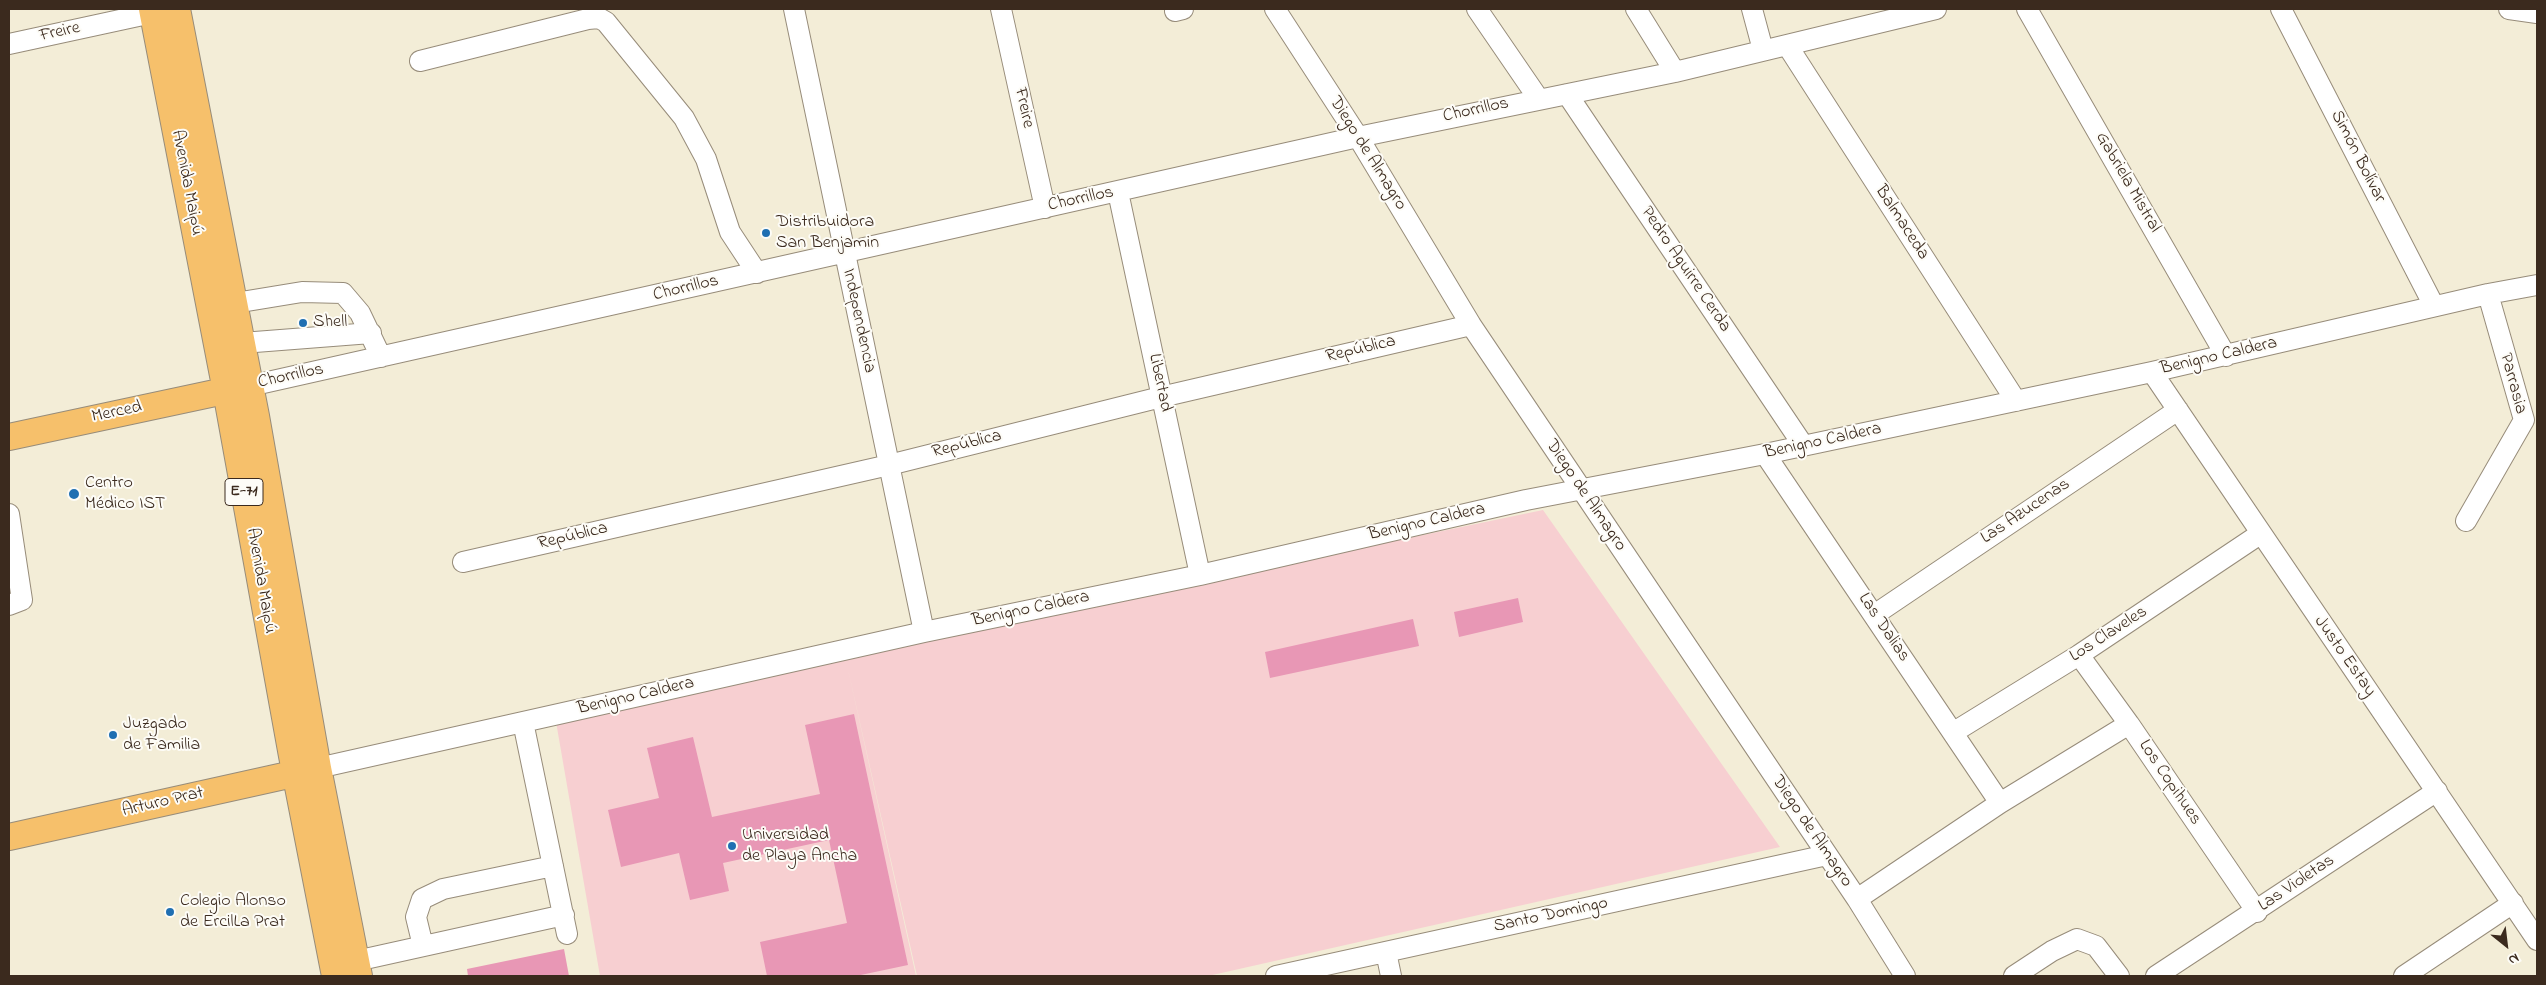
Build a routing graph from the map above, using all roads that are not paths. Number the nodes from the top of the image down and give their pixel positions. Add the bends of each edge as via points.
1 (794, 9) edge
2 (1001, 9) edge
3 (1275, 9) edge
4 (1477, 9) edge
5 (1636, 9) edge
6 (1752, 9) edge
7 (1936, 9) edge
8 (2027, 9) edge
9 (2281, 9) edge
10 (2509, 9) edge
11 (163, 10) edge
12 (2537, 13) edge
13 (1883, 15) edge
14 (9, 44) edge
15 (1786, 44) junction
16 (1762, 50) junction
17 (420, 61) dead end
18 (1675, 72) junction
19 (1567, 94) junction
20 (1538, 98) junction
21 (1358, 137) junction
22 (1118, 192) junction
23 (1044, 208) junction
24 (844, 254) junction
25 (757, 273) junction
26 (2537, 285) edge
27 (2488, 294) junction
28 (234, 303) junction
29 (2434, 306) junction
30 (1471, 325) junction
31 (371, 333) junction
32 (242, 343) junction
33 (2226, 356) junction
34 (381, 357) junction
35 (2152, 372) junction
36 (238, 388) junction
37 (1161, 397) junction
38 (2016, 401) junction
39 (2178, 410) junction
40 (9, 437) edge
41 (1803, 445) junction
42 (1765, 454) junction
43 (889, 465) junction
44 (1580, 488) junction
45 (9, 514) edge
46 (2466, 521) dead end
47 (2260, 534) junction
48 (463, 562) dead end
49 (1200, 575) junction
50 (9, 605) edge
51 (1874, 615) junction
52 (924, 632) junction
53 (2079, 655) junction
54 (523, 722) junction
55 (2129, 724) junction
56 (1954, 732) junction
57 (306, 771) junction
58 (2437, 790) junction
59 (2000, 803) junction
60 (9, 837) edge
61 (1827, 855) junction
62 (553, 866) junction
63 (1857, 899) junction
64 (2513, 903) junction
65 (2257, 912) junction
66 (2537, 940) edge
67 (422, 946) junction
68 (1386, 952) junction
69 (358, 968) edge
70 (334, 976) edge
71 (1276, 976) edge
72 (1391, 976) edge
73 (1905, 976) edge
74 (2014, 976) edge
75 (2119, 976) edge
76 (2156, 976) edge
77 (2404, 976) edge

1 - 24 street, Independencia
2 - 23 street, Freire
3 - 21 street, Diego de Almagro
4 - 20 street
5 - 18 street
6 - 16 street
7 - 13 street, Chorrillos
8 - 33 street, Gabriela Mistral
9 - 29 street, Simón Bolívar
10 - 12 street
11 - 14 street, Freire
11 - 28 main road, Avenida Maipú / E-71
11 - 36 main road, Avenida Maipú / E-71
13 - 15 street, Chorrillos
15 - 16 street, Chorrillos
15 - 38 street, Balmaceda
16 - 18 street, Chorrillos
17 - 25 street via 588,19 599,18 606,22 684,118 706,159 730,232
18 - 19 street, Chorrillos
19 - 20 street, Chorrillos
19 - 41 street, Pedro Aguirre Cerda
20 - 21 street, Chorrillos
21 - 22 street, Chorrillos
21 - 30 street, Diego de Almagro
22 - 23 street, Chorrillos
22 - 37 street, Libertad
23 - 24 street, Chorrillos
24 - 25 street, Chorrillos
24 - 43 street, Independencia
25 - 34 street, Chorrillos
26 - 27 street, Benigno Caldera
27 - 29 street, Benigno Caldera
27 - 46 street, Parrasia via 2524,420
28 - 31 street via 302,292 343,293
28 - 32 main road, Avenida Maipú / E-71
29 - 33 street, Benigno Caldera
30 - 37 street, República
30 - 44 street, Diego de Almagro
31 - 32 street
31 - 34 street
32 - 36 main road, Avenida Maipú / E-71
33 - 35 street, Benigno Caldera
34 - 36 street, Chorrillos
35 - 38 street, Benigno Caldera
35 - 39 street, Justo Estay
36 - 40 main road, Merced
36 - 57 main road, Avenida Maipú / E-71
37 - 43 street, República
37 - 49 street, Libertad
38 - 41 street, Benigno Caldera
39 - 47 street, Justo Estay
39 - 51 street, Las Azucenas
41 - 42 street, Benigno Caldera
42 - 44 street, Benigno Caldera
42 - 51 street, Las Dalias
43 - 48 street, República
43 - 52 street, Independencia
44 - 49 street, Benigno Caldera
44 - 61 street, Diego de Almagro
45 - 50 street via 22,600
47 - 53 street, Los Claveles
47 - 58 street, Justo Estay
49 - 52 street, Benigno Caldera
51 - 56 street, Las Dalias
52 - 54 street, Benigno Caldera
53 - 55 street, Los Copihues
53 - 56 street, Los Claveles
54 - 57 street, Benigno Caldera
54 - 62 street
55 - 59 street
55 - 65 street, Los Copihues
56 - 59 street, Las Dalias
57 - 60 main road, Arturo Prat
57 - 69 main road, Avenida Maipú / E-71
57 - 70 main road, Avenida Maipú / E-71
58 - 64 street, Justo Estay
58 - 65 street, Las Violetas
59 - 63 street
61 - 63 street, Diego de Almagro
61 - 68 street, Santo Domingo
62 - 67 street via 443,889 422,899 416,916
62 - 67 street via 566,925
63 - 73 street, Diego de Almagro
64 - 66 street, Justo Estay
64 - 77 street
65 - 76 street, Las Violetas
67 - 69 street
68 - 71 street, Santo Domingo
68 - 72 street
74 - 75 street via 2052,951 2078,939 2096,946

